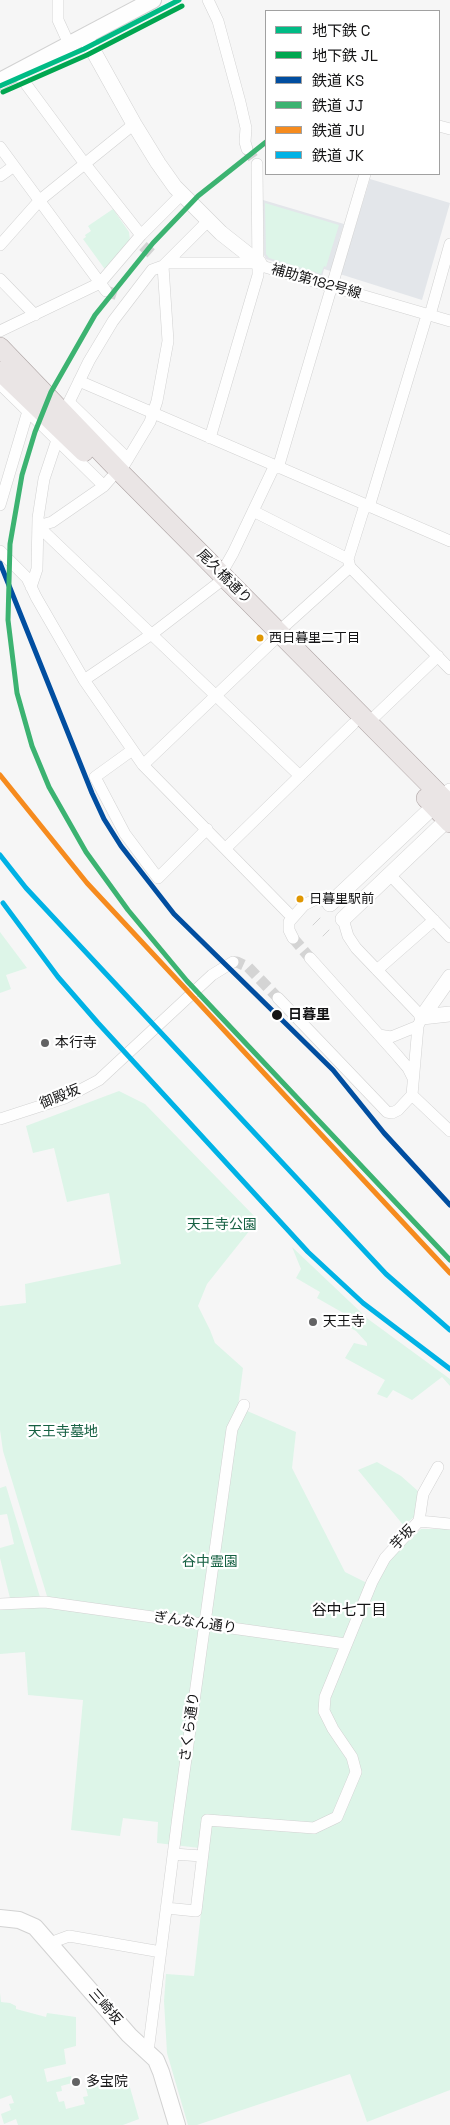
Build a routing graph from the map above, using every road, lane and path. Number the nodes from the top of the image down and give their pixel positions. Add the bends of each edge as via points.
1 (58, 0) edge
2 (153, 0) edge
3 (208, 0) edge
4 (85, 36) junction
5 (69, 44) junction
6 (18, 72) junction
7 (0, 81) edge
8 (134, 124) junction
9 (0, 147) edge
10 (247, 149) tunnel mouth
11 (85, 164) junction
12 (257, 164) tunnel mouth
13 (14, 166) junction
14 (365, 175) edge
15 (0, 176) edge
16 (182, 194) junction
17 (40, 200) junction
18 (208, 221) junction
19 (140, 241) junction
20 (450, 244) edge
21 (0, 245) edge
22 (154, 256) tunnel mouth
23 (259, 263) junction
24 (164, 264) junction
25 (0, 279) edge
26 (103, 287) junction
27 (332, 287) junction
28 (35, 315) junction
29 (428, 315) junction
30 (450, 321) edge
31 (0, 331) edge
32 (0, 347) edge
33 (0, 371) edge
34 (79, 381) junction
35 (0, 384) edge
36 (28, 411) junction
37 (153, 412) junction
38 (210, 438) junction
39 (57, 440) junction
40 (276, 468) junction
41 (116, 474) junction
42 (0, 505) edge
43 (367, 506) junction
44 (253, 511) junction
45 (38, 526) junction
46 (450, 541) edge
47 (0, 551) edge
48 (349, 563) junction
49 (219, 579) junction
50 (31, 586) junction
51 (152, 634) junction
52 (275, 636) junction
53 (438, 656) junction
54 (450, 669) edge
55 (84, 680) junction
56 (216, 696) junction
57 (361, 723) junction
58 (131, 751) junction
59 (143, 765) junction
60 (300, 776) junction
61 (446, 807) edge
62 (207, 830) junction
63 (226, 848) junction
64 (390, 875) junction
65 (330, 904) joint
66 (292, 917) junction
67 (343, 919) joint
68 (434, 920) junction
69 (450, 936) edge
70 (292, 938) tunnel mouth
71 (310, 958) tunnel mouth
72 (233, 962) dead end
73 (378, 970) junction
74 (450, 977) edge
75 (278, 998) tunnel mouth
76 (450, 1014) edge
77 (420, 1021) junction
78 (379, 1035) junction
79 (413, 1078) junction
80 (412, 1095) junction
81 (0, 1119) edge
82 (450, 1131) edge
83 (244, 1405) dead end
84 (438, 1467) dead end
85 (419, 1521) junction
86 (450, 1524) edge
87 (0, 1604) edge
88 (205, 1624) junction
89 (346, 1644) junction
90 (173, 1854) junction
91 (202, 1856) junction
92 (166, 1908) junction
93 (0, 1915) edge
94 (50, 1943) junction
95 (161, 1952) junction
96 (148, 2052) junction
97 (177, 2125) edge

1 - 5 street via 58,20
2 - 4 main road
3 - 10 street via 218,21 240,102
4 - 5 main road
4 - 8 street, 補助第182号線
5 - 6 main road
6 - 7 main road
6 - 11 street
8 - 11 street
8 - 16 street, 補助第182号線
9 - 13 street
11 - 17 street
11 - 19 street
12 - 23 street
13 - 15 street
13 - 17 street
14 - 27 street
16 - 18 street, 補助第182号線
16 - 19 street
17 - 21 street
17 - 26 street
18 - 23 street, 補助第182号線
18 - 24 street
19 - 26 street
20 - 29 street
22 - 24 street
23 - 24 street
23 - 27 street, 補助第182号線
23 - 38 street
24 - 34 street via 152,270 125,297
24 - 37 street via 168,341
25 - 28 street
26 - 28 street
27 - 29 street, 補助第182号線
27 - 40 street
28 - 31 street
29 - 30 street, 補助第182号線
29 - 43 street
32 - 41 main road, 尾久橋通り
33 - 41 main road, 尾久橋通り
34 - 37 street
34 - 41 street via 69,402
35 - 36 street
36 - 39 street
36 - 42 street
37 - 38 street
37 - 41 street via 150,422
38 - 40 street
39 - 41 street
39 - 45 street via 44,479
40 - 43 street
40 - 44 street
41 - 45 street via 52,522
41 - 49 main road, 尾久橋通り
43 - 46 street
43 - 48 street
44 - 48 street
44 - 49 street
45 - 50 street via 37,569
45 - 51 street
47 - 50 street
48 - 52 street
48 - 53 street
49 - 51 street
49 - 52 main road, 尾久橋通り
50 - 55 street
51 - 55 street
51 - 56 street
52 - 56 street
52 - 57 main road, 尾久橋通り
53 - 54 street
53 - 57 street
55 - 58 street
56 - 59 street
56 - 60 street
57 - 60 street
57 - 61 main road, 尾久橋通り
58 - 59 street
58 - 62 street via 95,777 125,834 158,878
59 - 62 street
60 - 63 street
61 - 64 street
61 - 65 street
62 - 63 street
63 - 66 street
64 - 67 street
64 - 68 street
65 - 66 street via 322,899 310,901
66 - 70 street via 288,927
67 - 73 street via 351,941
68 - 69 street
68 - 73 street
71 - 78 street
72 - 81 street, 御殿坂 via 212,975 99,1080 78,1092
73 - 77 street
74 - 77 street
75 - 80 street via 387,1112 398,1110
76 - 77 street
77 - 78 street via 391,1038
77 - 79 street
78 - 79 street
79 - 80 street
80 - 82 street
83 - 88 street, さくら通り via 232,1429
84 - 85 street via 423,1494
85 - 86 street, 芋坂
85 - 89 street, 芋坂 via 385,1558
87 - 88 street, ぎんなん通り via 45,1602
88 - 89 street, ぎんなん通り
88 - 90 street, さくら通り
89 - 91 street, 芋坂 via 325,1697 324,1710 352,1757 356,1772 337,1818 314,1828 209,1819 206,1820
90 - 91 street
90 - 92 street, さくら通り
91 - 92 street via 196,1911
92 - 95 street, さくら通り
93 - 94 main road, 三崎坂 via 28,1923
94 - 95 street via 69,1936
94 - 96 main road, 三崎坂 via 129,2035
95 - 96 street, さくら通り
96 - 97 main road, 三崎坂 via 161,2072

